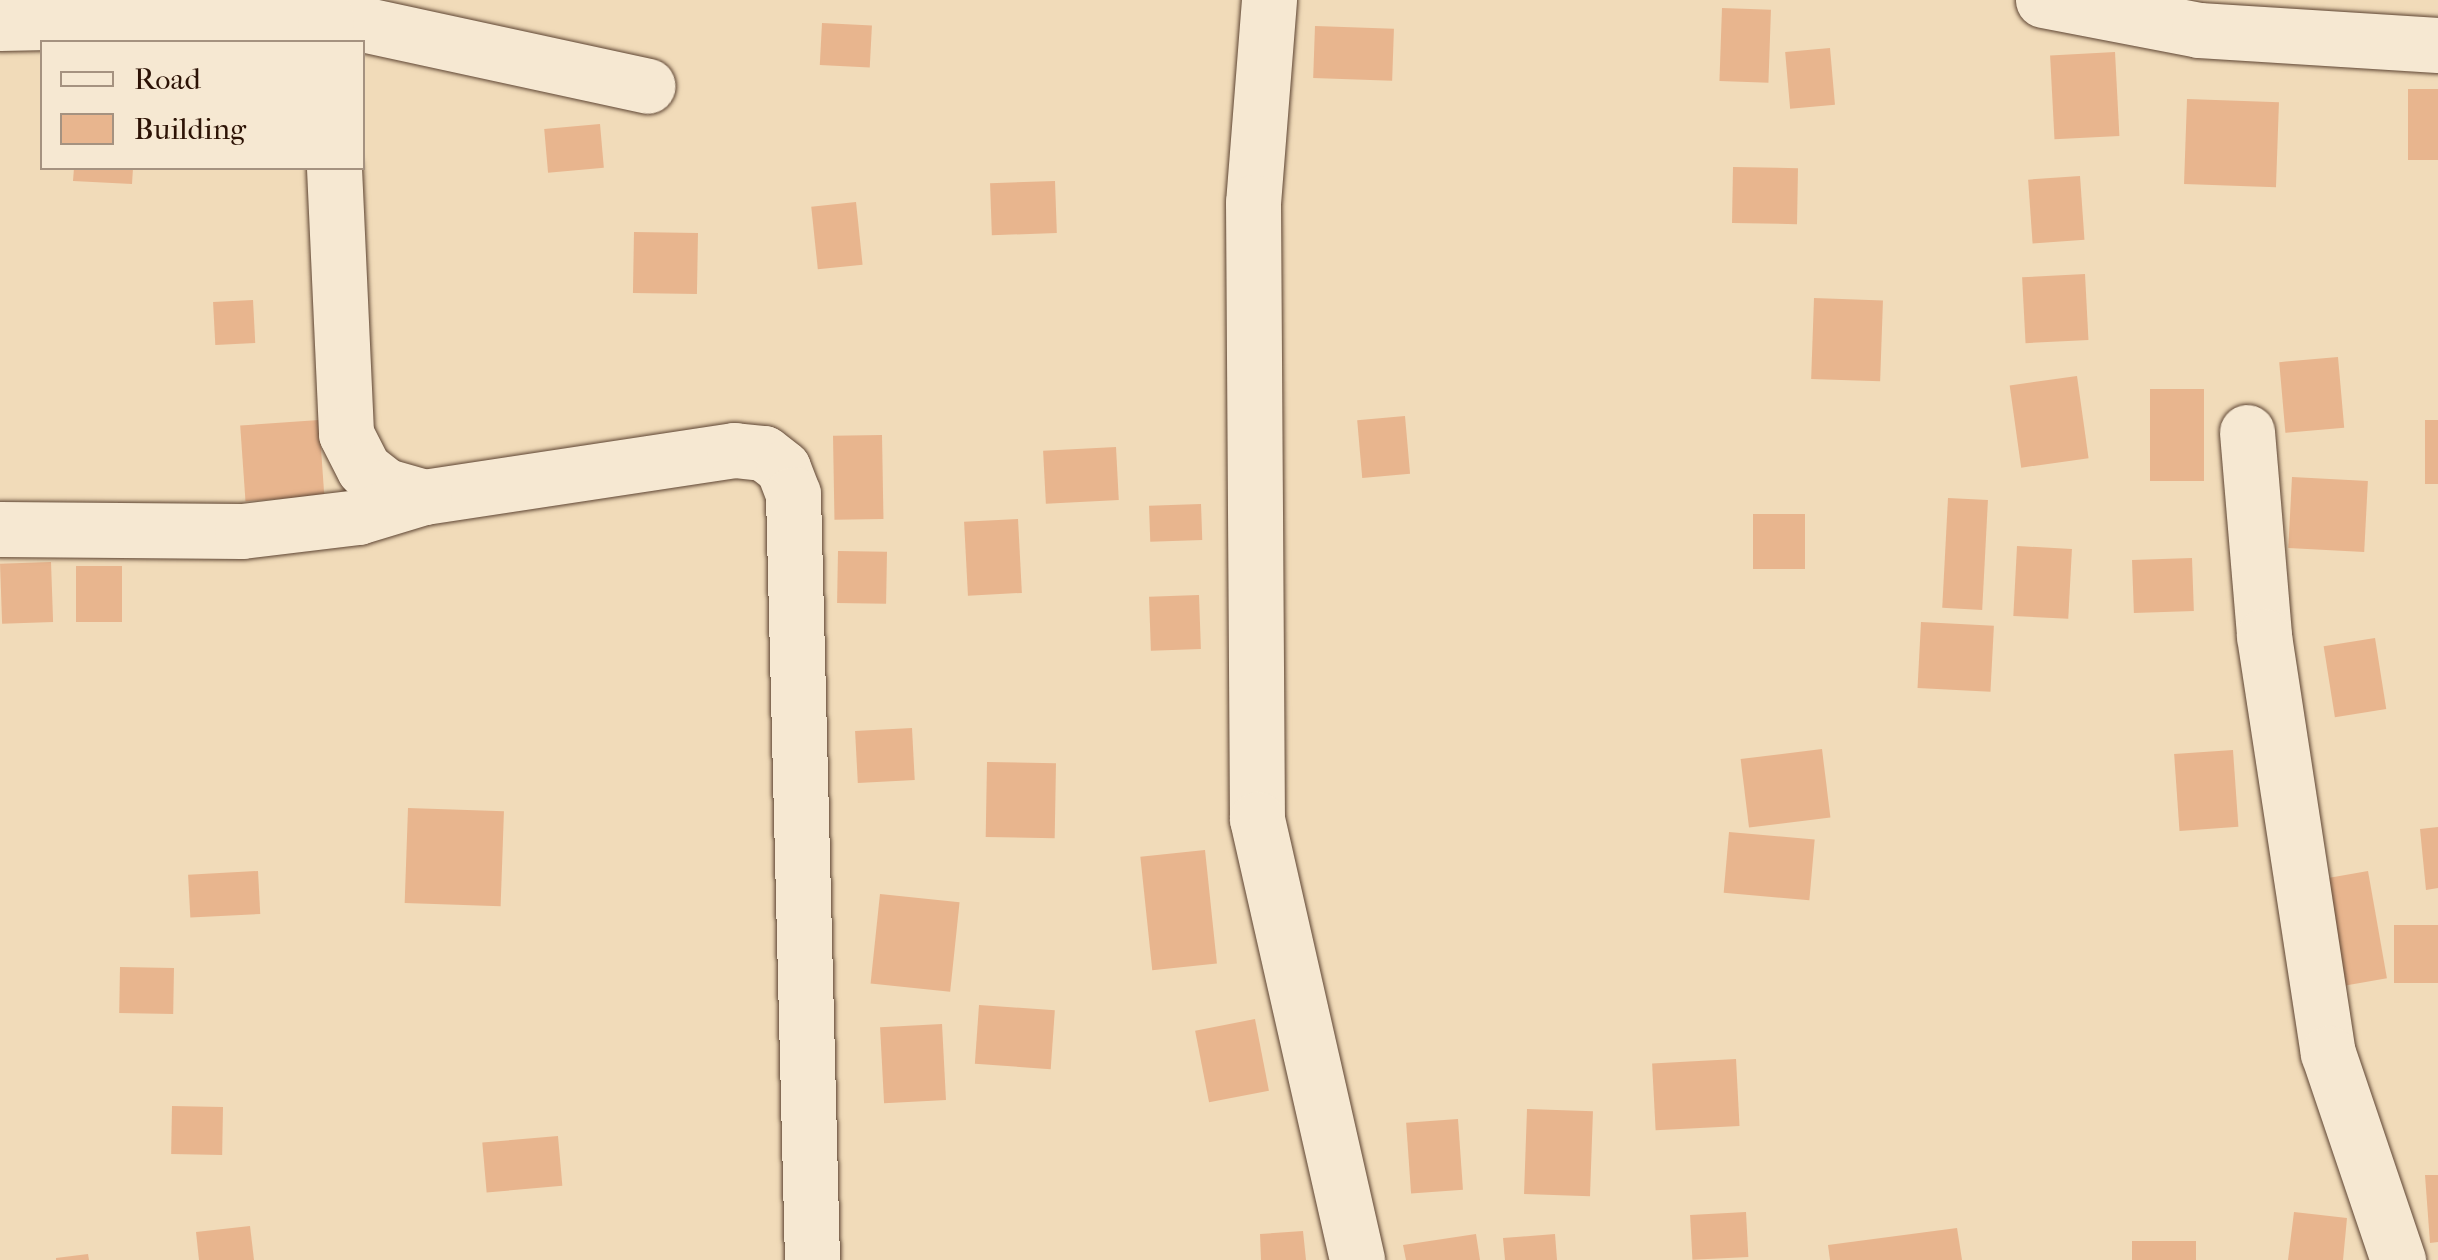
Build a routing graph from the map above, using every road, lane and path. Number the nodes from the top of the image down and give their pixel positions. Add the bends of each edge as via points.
1 (1269, 0) edge
2 (2042, 0) edge
3 (0, 23) edge
4 (326, 29) edge
5 (2438, 45) edge
6 (648, 86) dead end
7 (334, 170) edge
8 (2247, 432) dead end
9 (424, 497) junction
10 (0, 529) edge
11 (802, 1259) edge
12 (1357, 1260) edge
13 (2398, 1260) edge

1 - 12 street via 1253,202 1257,819
2 - 5 street via 2199,30
3 - 4 street
4 - 6 street
7 - 9 street via 346,434 364,469
8 - 13 street via 2264,636 2328,1053
9 - 10 street via 358,517 242,531
9 - 11 street via 734,450 764,452 784,468 794,494

